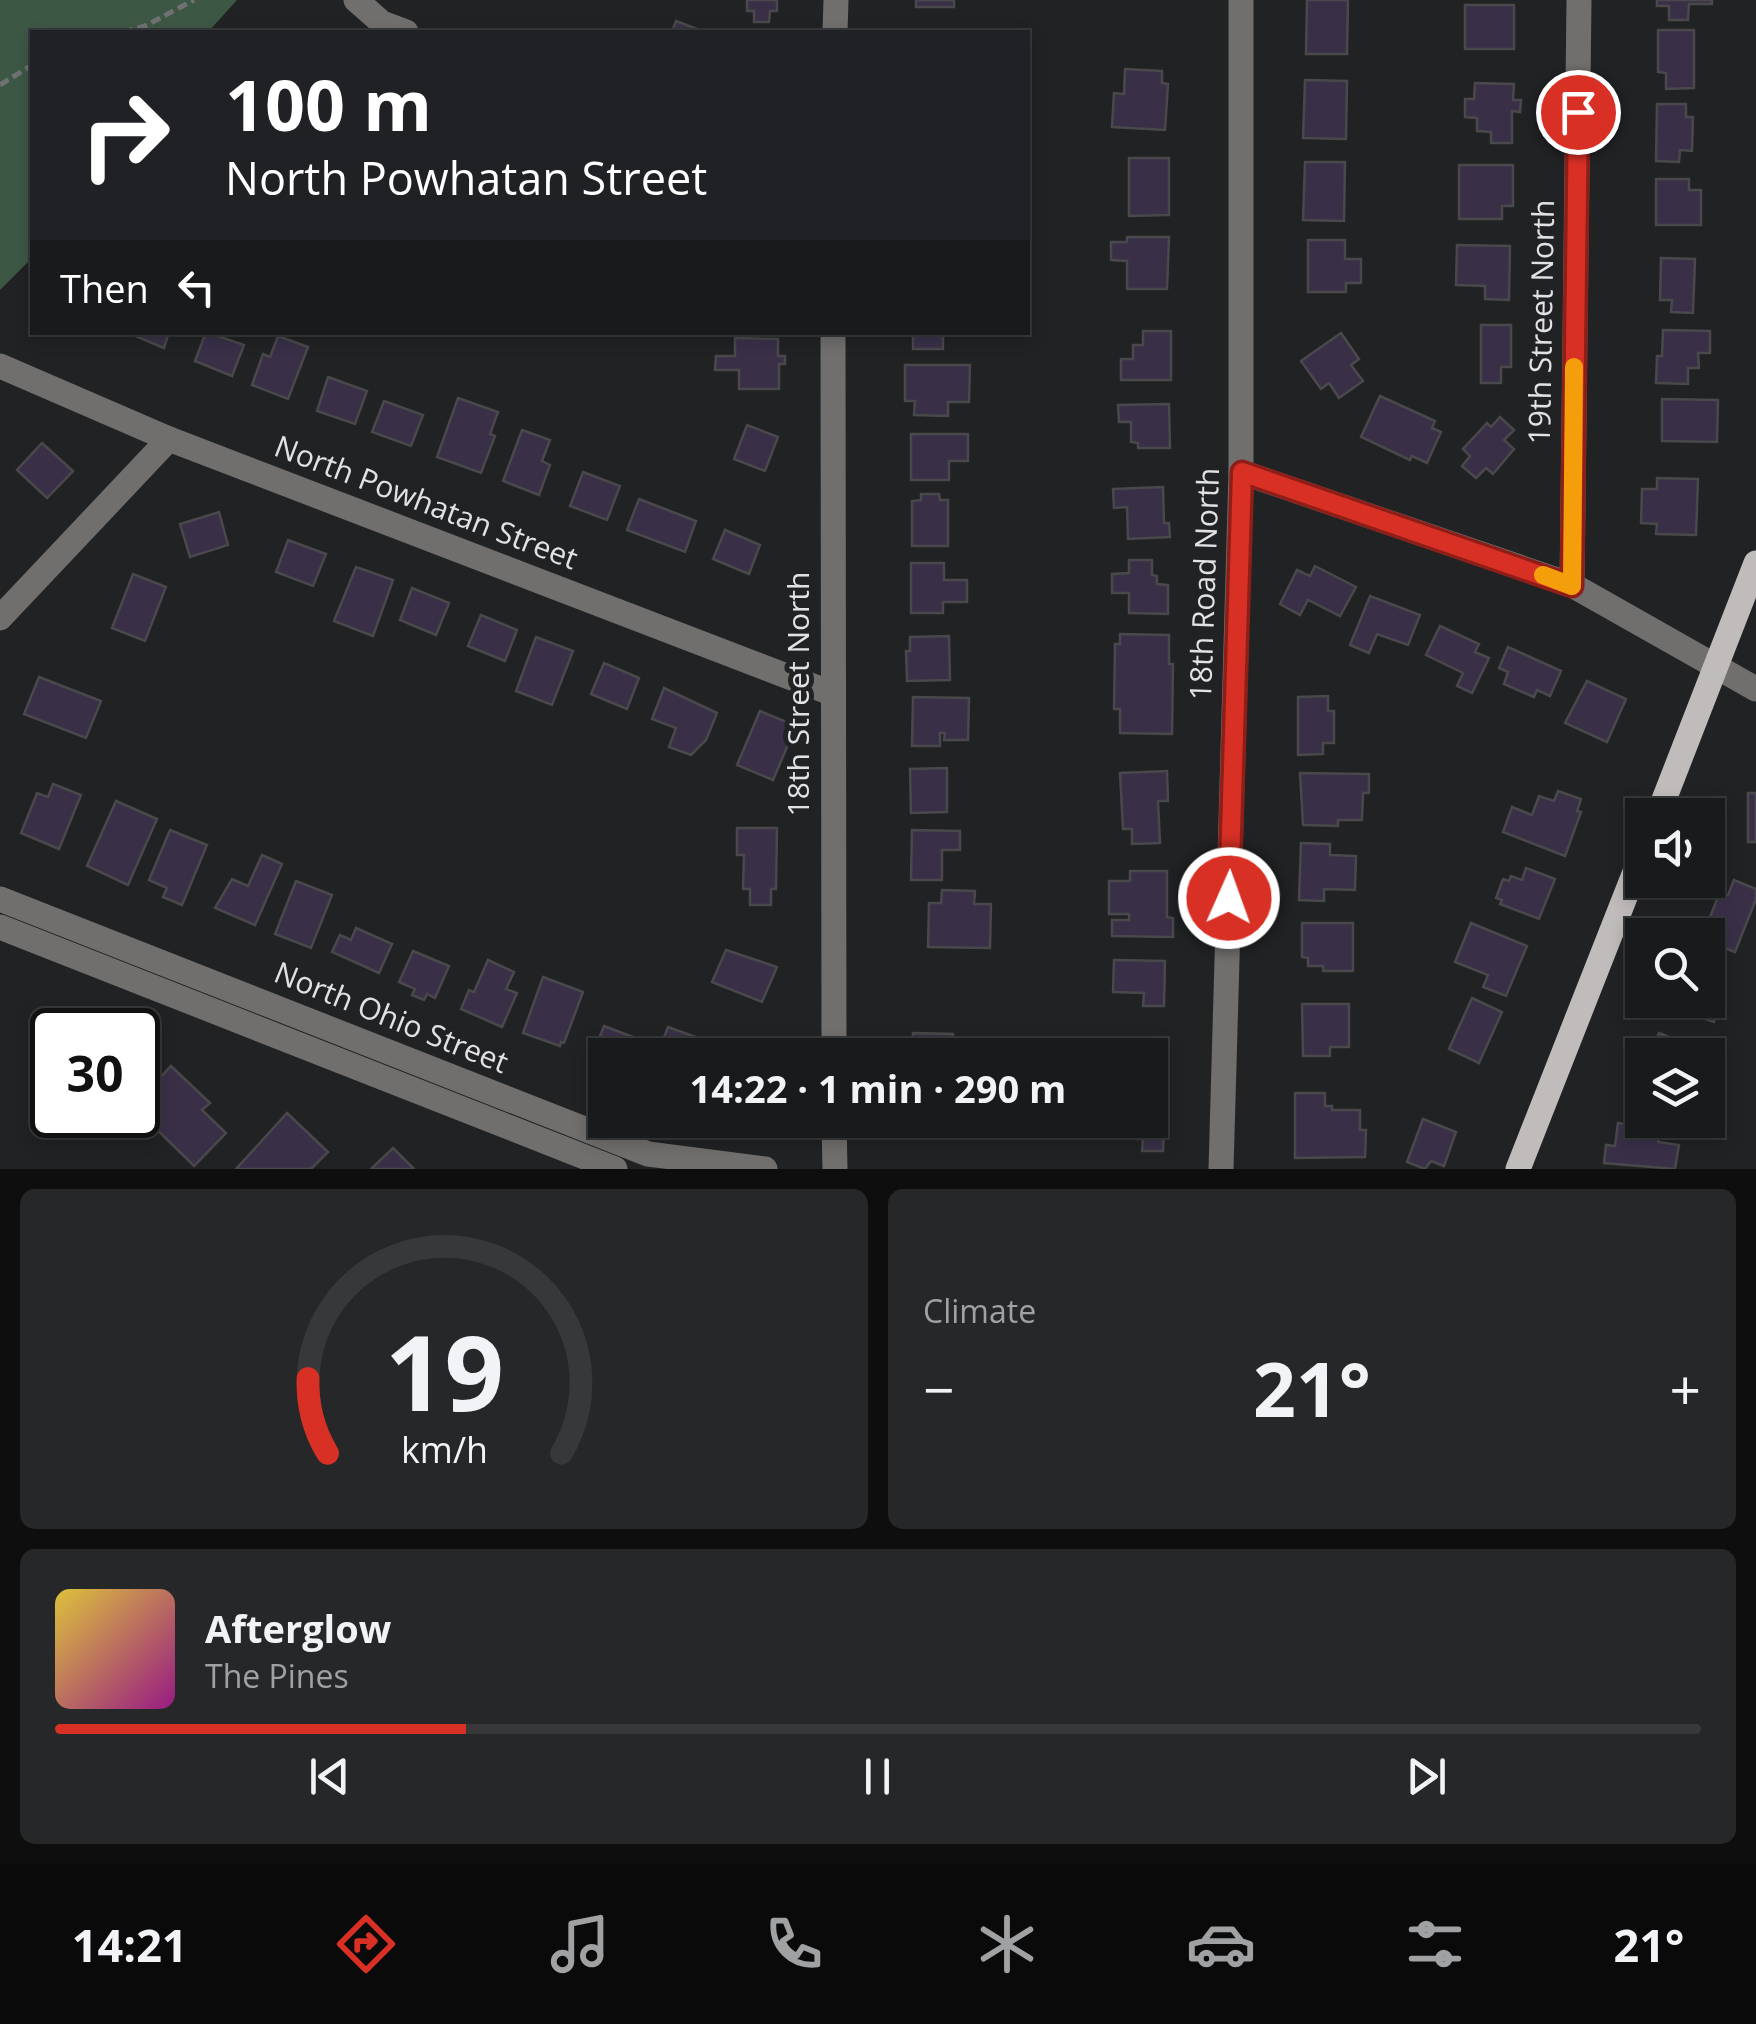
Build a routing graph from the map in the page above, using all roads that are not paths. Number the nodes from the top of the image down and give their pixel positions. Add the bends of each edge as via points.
1 (356, 0) edge
2 (836, 0) edge
3 (1242, 0) edge
4 (1579, 0) edge
5 (400, 30) edge
6 (836, 30) edge
7 (833, 335) edge
8 (0, 366) edge
9 (169, 439) junction
10 (1242, 472) junction
11 (1756, 563) edge
12 (1572, 586) junction
13 (0, 618) edge
14 (1716, 667) junction
15 (1756, 689) edge
16 (831, 693) junction
17 (1665, 798) edge
18 (1625, 897) edge
19 (0, 899) edge
20 (0, 927) edge
21 (120, 960) junction
22 (834, 1038) edge
23 (448, 1090) junction
24 (834, 1138) edge
25 (615, 1169) edge
26 (765, 1169) edge
27 (835, 1169) edge
28 (1221, 1169) edge
29 (1518, 1169) edge

1 - 5 street via 382,24
2 - 6 street
3 - 10 street, 18th Road North
4 - 12 street, 19th Street North
7 - 16 street, 18th Street North
8 - 9 street, North Powhatan Street
9 - 13 street
9 - 16 street, North Powhatan Street
10 - 12 street
10 - 28 street, 18th Road North
11 - 14 main road
12 - 14 street
14 - 15 street
14 - 17 main road
16 - 22 street, 18th Street North
18 - 29 main road
19 - 21 street, North Ohio Street
20 - 21 street, North Ohio Street
21 - 23 street, North Ohio Street
23 - 25 street, North Ohio Street
23 - 26 street, North Ohio Street via 648,1154
24 - 27 street

